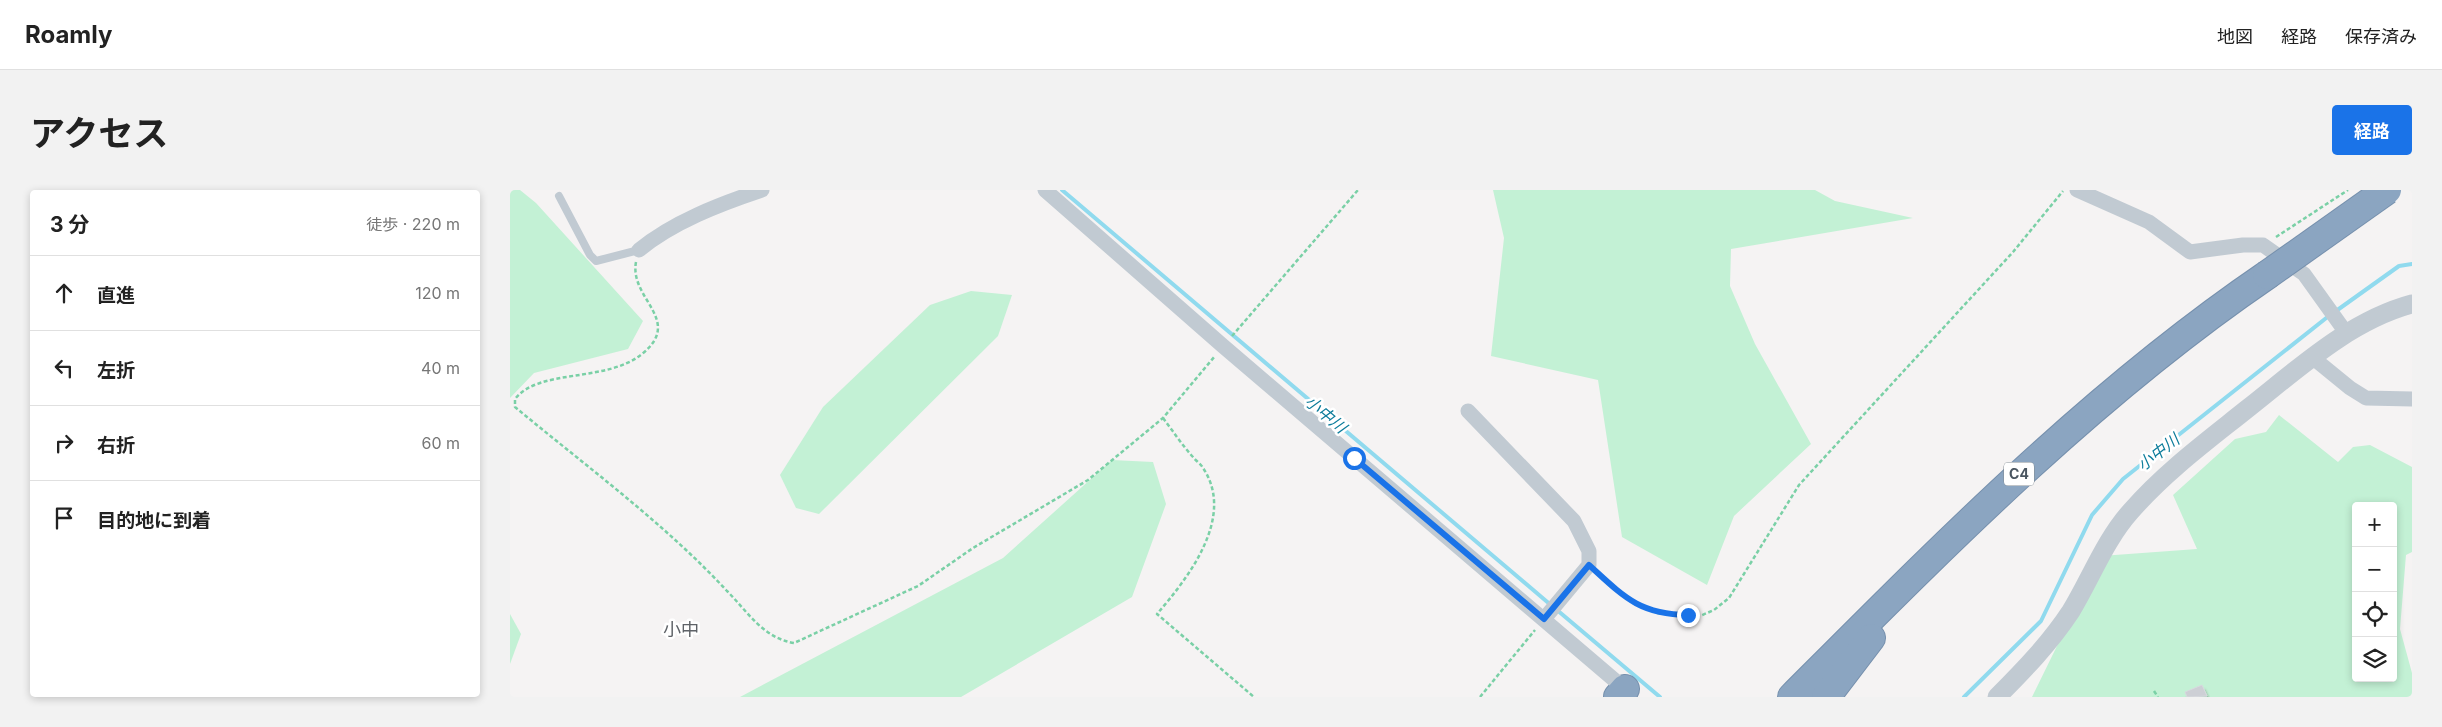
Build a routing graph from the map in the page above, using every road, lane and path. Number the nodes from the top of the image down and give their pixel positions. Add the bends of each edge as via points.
1 (762, 190) edge
2 (1045, 190) edge
3 (1358, 190) edge
4 (2064, 190) edge
5 (2077, 190) edge
6 (2348, 190) edge
7 (2388, 190) edge
8 (559, 196) dead end
9 (2263, 245) junction
10 (638, 250) junction
11 (2267, 275) junction
12 (2412, 304) edge
13 (2346, 334) junction
14 (1223, 346) junction
15 (2312, 357) junction
16 (2412, 399) edge
17 (1468, 411) dead end
18 (1163, 418) junction
19 (1589, 565) junction
20 (1546, 617) junction
21 (1884, 623) junction
22 (2154, 692) dead end
23 (1629, 695) edge
24 (1254, 697) edge
25 (1480, 697) edge
26 (1792, 697) edge
27 (1809, 697) edge
28 (1826, 697) edge
29 (1998, 697) edge
30 (2158, 697) edge

1 - 10 street via 686,221 654,237
2 - 14 street
3 - 14 path
4 - 19 path via 2013,252 1799,485 1729,598 1714,610 1700,616 1656,613 1633,603
5 - 9 street via 2148,222 2190,252
6 - 9 path
7 - 11 highway, C4, bridge
8 - 10 lane via 590,256 596,261
9 - 13 street via 2304,274
10 - 18 path via 634,271 640,289 658,318 658,332 649,348 636,358 604,372 548,380 525,388 515,398 515,408 698,559 763,630 779,641 794,643 815,635 918,586 973,548 1088,480
11 - 21 highway, C4 via 2033,476
11 - 26 highway, C4 via 2216,310 2055,441 1932,556
12 - 13 street via 2381,315
13 - 15 street
14 - 18 path
14 - 20 street
15 - 16 street via 2366,398
15 - 29 street via 2194,451 2130,511 2061,625 2041,652
17 - 19 street via 1574,521 1589,551
18 - 24 path via 1203,468 1214,500 1214,518 1205,544 1172,597 1157,614
19 - 20 street
20 - 23 street
20 - 25 path
21 - 27 highway, C4
21 - 28 highway
22 - 30 path

